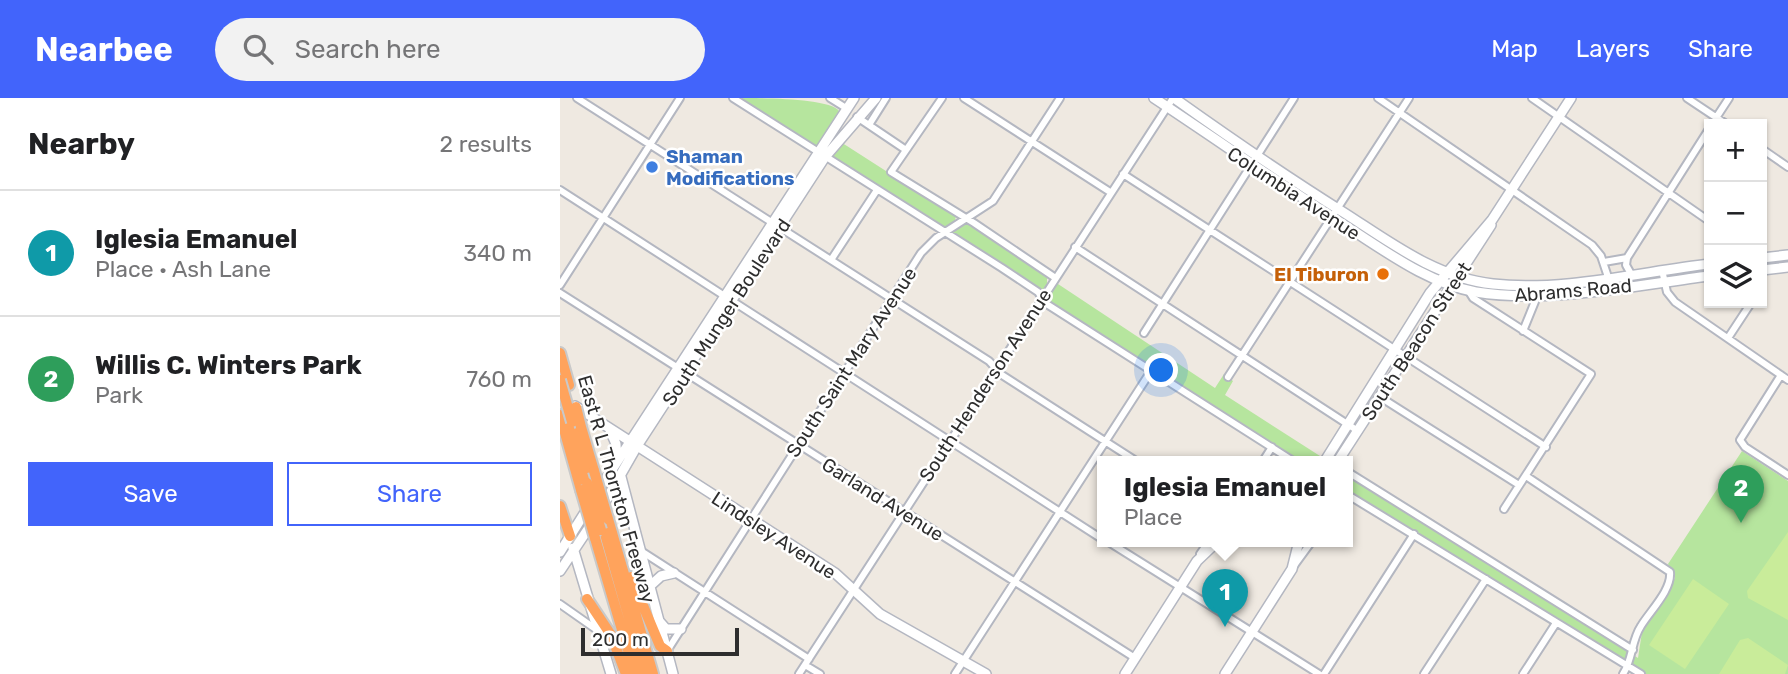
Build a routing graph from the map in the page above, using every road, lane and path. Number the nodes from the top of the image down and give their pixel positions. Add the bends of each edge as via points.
1 (577, 98) edge
2 (680, 98) edge
3 (733, 98) edge
4 (830, 98) edge
5 (853, 98) edge
6 (886, 98) edge
7 (942, 98) edge
8 (964, 98) edge
9 (1060, 98) edge
10 (1154, 98) edge
11 (1294, 98) edge
12 (1377, 98) edge
13 (1409, 98) edge
14 (1532, 98) edge
15 (1571, 98) edge
16 (1687, 98) edge
17 (1730, 98) edge
18 (872, 99) edge
19 (1171, 101) edge
20 (846, 108) junction
21 (1399, 113) junction
22 (1559, 116) junction
23 (857, 117) junction
24 (1712, 119) edge
25 (1715, 119) edge
26 (869, 125) junction
27 (1704, 137) edge
28 (1032, 142) junction
29 (650, 144) junction
30 (906, 150) junction
31 (1767, 152) edge
32 (821, 154) junction
33 (1256, 156) junction
34 (1250, 166) junction
35 (1788, 167) edge
36 (1123, 174) junction
37 (560, 190) edge
38 (877, 190) junction
39 (1511, 190) junction
40 (1110, 192) junction
41 (1668, 193) junction
42 (1337, 209) junction
43 (604, 218) junction
44 (1332, 218) junction
45 (1704, 218) edge
46 (967, 219) junction
47 (1492, 220) junction
48 (775, 225) junction
49 (1210, 230) junction
50 (945, 232) junction
51 (1075, 247) junction
52 (1788, 255) edge
53 (1767, 257) edge
54 (1627, 258) junction
55 (831, 260) junction
56 (1604, 261) junction
57 (1704, 265) edge
58 (1788, 267) edge
59 (1767, 269) edge
60 (1662, 270) junction
61 (1631, 274) junction
62 (1442, 276) junction
63 (1054, 277) junction
64 (1608, 277) junction
65 (1704, 277) edge
66 (1454, 281) junction
67 (1291, 282) junction
68 (1664, 282) junction
69 (560, 285) edge
70 (1615, 287) junction
71 (1468, 290) junction
72 (1538, 291) junction
73 (560, 293) edge
74 (1041, 297) junction
75 (729, 299) junction
76 (892, 299) junction
77 (1162, 304) junction
78 (1748, 308) edge
79 (1523, 331) junction
80 (1144, 333) dead end
81 (1728, 338) junction
82 (1392, 349) junction
83 (560, 353) edge
84 (1243, 356) junction
85 (1405, 357) junction
86 (996, 370) junction
87 (682, 371) junction
88 (1151, 371) junction
89 (844, 372) junction
90 (1781, 375) junction
91 (1228, 377) dead end
92 (1788, 380) edge
93 (562, 383) edge
94 (560, 397) edge
95 (1380, 397) junction
96 (571, 421) edge
97 (1347, 424) junction
98 (609, 428) junction
99 (1358, 431) junction
100 (949, 440) junction
101 (1105, 441) junction
102 (634, 444) junction
103 (798, 445) junction
104 (1272, 447) junction
105 (1546, 447) junction
106 (1128, 456) edge
107 (1266, 456) edge
108 (1286, 456) edge
109 (1328, 456) edge
110 (1341, 456) edge
111 (617, 461) junction
112 (1353, 475) edge
113 (1788, 475) edge
114 (1527, 476) junction
115 (621, 477) junction
116 (588, 481) junction
117 (1519, 485) junction
118 (1353, 498) edge
119 (560, 506) edge
120 (1504, 509) dead end
121 (903, 512) junction
122 (1060, 512) junction
123 (751, 519) junction
124 (599, 530) junction
125 (1414, 534) junction
126 (1097, 535) edge
127 (570, 536) junction
128 (615, 543) junction
129 (1116, 547) edge
130 (1205, 547) edge
131 (1212, 547) edge
132 (1298, 547) edge
133 (1308, 547) edge
134 (574, 551) junction
135 (641, 551) junction
136 (560, 552) edge
137 (1197, 561) junction
138 (1292, 569) junction
139 (560, 571) edge
140 (674, 573) junction
141 (1486, 579) junction
142 (1015, 583) junction
143 (650, 586) junction
144 (1181, 588) junction
145 (854, 590) junction
146 (704, 594) junction
147 (587, 598) junction
148 (560, 604) edge
149 (658, 619) junction
150 (1556, 622) junction
151 (681, 629) junction
152 (597, 630) junction
153 (1252, 631) junction
154 (1633, 650) junction
155 (667, 651) junction
156 (1135, 659) junction
157 (963, 661) junction
158 (807, 662) junction
159 (1628, 666) junction
160 (611, 674) edge
161 (626, 674) edge
162 (635, 674) edge
163 (643, 674) edge
164 (653, 674) edge
165 (673, 674) edge
166 (799, 674) edge
167 (820, 674) edge
168 (955, 674) edge
169 (986, 674) edge
170 (1125, 674) edge
171 (1225, 674) edge
172 (1322, 674) edge
173 (1424, 674) edge
174 (1523, 674) edge
175 (1623, 674) edge
176 (1641, 674) edge

1 - 29 street
2 - 29 street
3 - 32 street
4 - 20 street
5 - 20 main road, South Munger Boulevard
6 - 26 street
7 - 30 street
8 - 28 street
9 - 28 street, South Saint Mary Avenue
10 - 19 main road, Columbia Avenue
11 - 33 street
12 - 21 street
13 - 21 street
14 - 22 street
15 - 22 main road
16 - 24 street
17 - 25 street
18 - 23 main road, South Munger Boulevard
19 - 33 main road, Columbia Avenue
19 - 34 main road, Columbia Avenue
19 - 36 street, South Henderson Avenue
20 - 32 main road, South Munger Boulevard
21 - 39 street
21 - 42 street
22 - 39 main road
22 - 41 street
23 - 26 street
23 - 32 main road, South Munger Boulevard
26 - 30 street
27 - 41 street
28 - 40 street
28 - 46 street, South Saint Mary Avenue via 993,201
29 - 43 street
29 - 48 street
30 - 46 street via 891,173
31 - 35 street
32 - 38 street
32 - 48 main road, South Munger Boulevard
33 - 34 street
33 - 42 main road, Columbia Avenue
34 - 44 main road, Columbia Avenue
34 - 49 street
36 - 40 street, South Henderson Avenue
36 - 49 street
37 - 43 street
38 - 50 street
38 - 55 street
39 - 47 main road
39 - 56 street via 1592,245
40 - 51 street, South Henderson Avenue
41 - 45 street
41 - 54 street
42 - 44 street
42 - 62 main road, Columbia Avenue
43 - 69 street
43 - 75 street
44 - 62 main road, Columbia Avenue
44 - 67 street
46 - 50 street, South Saint Mary Avenue
46 - 63 street
47 - 62 main road, South Beacon Street
47 - 66 main road, South Beacon Street
48 - 55 street
48 - 75 main road, South Munger Boulevard
49 - 67 street
49 - 77 street
50 - 74 street
50 - 76 street, South Saint Mary Avenue via 921,253
51 - 63 street, South Henderson Avenue
51 - 77 street
52 - 53 main road
54 - 56 street
54 - 61 street
55 - 76 street
56 - 64 street
57 - 60 main road, Abrams Road
58 - 59 main road
60 - 61 main road, Abrams Road
60 - 68 street
61 - 64 main road, Abrams Road
62 - 66 main road, Abrams Road
62 - 82 main road, South Beacon Street
63 - 74 street, South Henderson Avenue
64 - 70 main road
64 - 72 main road, Abrams Road
65 - 68 main road, Abrams Road
66 - 71 main road, Abrams Road
66 - 72 main road, Abrams Road
66 - 85 main road, South Beacon Street
67 - 82 street
67 - 84 street
68 - 70 main road, Abrams Road
68 - 81 street via 1675,302
70 - 72 main road, Abrams Road
71 - 72 main road, Abrams Road
71 - 79 street
72 - 79 street
73 - 87 street, Garland Avenue
74 - 86 street, South Henderson Avenue
74 - 88 street
75 - 87 main road, South Munger Boulevard
75 - 89 street
76 - 86 street
76 - 89 street, South Saint Mary Avenue
77 - 80 street
77 - 84 street
78 - 81 street
79 - 105 street via 1591,374
81 - 90 street
82 - 85 street
82 - 97 main road, South Beacon Street
83 - 93 highway, East R L Thornton Freeway
84 - 91 street
84 - 97 street
85 - 95 main road, South Beacon Street
85 - 105 street
86 - 100 street, South Henderson Avenue
86 - 101 street
87 - 102 main road, South Munger Boulevard
87 - 103 street, Garland Avenue
88 - 101 street
88 - 104 street
89 - 100 street
89 - 103 street, South Saint Mary Avenue
90 - 92 street
90 - 113 street via 1740,440
93 - 96 highway, East R L Thornton Freeway, bridge
94 - 98 main road, Lindsley Avenue
95 - 99 main road, South Beacon Street
95 - 117 street
96 - 116 highway, East R L Thornton Freeway
96 - 116 highway, East R L Thornton Freeway
97 - 99 street
97 - 109 main road, South Beacon Street
98 - 102 main road, Lindsley Avenue
98 - 111 main road
99 - 110 main road, South Beacon Street
100 - 121 street, South Henderson Avenue
100 - 122 street
101 - 106 street
101 - 122 street
102 - 111 main road, South Munger Boulevard
102 - 115 main road, South Munger Boulevard
102 - 123 main road, Lindsley Avenue
103 - 121 street, Garland Avenue
103 - 123 street, South Saint Mary Avenue
104 - 107 street
104 - 108 street
105 - 114 street
111 - 127 main road, South Munger Boulevard
112 - 154 street
114 - 117 street
114 - 154 street via 1666,567 1670,580 1639,629
115 - 124 main road, South Munger Boulevard
115 - 135 main road, East R L Thornton Freeway
116 - 124 highway, East R L Thornton Freeway, bridge
116 - 124 highway, East R L Thornton Freeway, bridge
117 - 120 street
118 - 125 street
119 - 127 highway
121 - 142 street, Garland Avenue
121 - 145 street, South Henderson Avenue
122 - 126 street
122 - 142 street
123 - 145 main road, Lindsley Avenue
123 - 146 street, South Saint Mary Avenue
124 - 128 highway, East R L Thornton Freeway
124 - 134 main road, South Munger Boulevard
124 - 162 highway, East R L Thornton Freeway
124 - 163 highway
125 - 141 street
125 - 172 street
127 - 134 main road
127 - 136 main road, South Munger Boulevard
128 - 155 highway via 660,646
128 - 164 highway, East R L Thornton Freeway
129 - 144 street
130 - 137 street
131 - 137 main road
132 - 138 main road
133 - 138 street
134 - 139 main road, South Munger Boulevard
134 - 147 main road
135 - 140 street
135 - 143 main road, East R L Thornton Freeway
137 - 144 main road
138 - 153 main road
140 - 143 main road via 661,576
140 - 146 street
141 - 150 street
141 - 173 street
142 - 156 street, Garland Avenue
142 - 157 street
143 - 149 main road, East R L Thornton Freeway
144 - 153 street
144 - 156 main road
145 - 157 main road, Lindsley Avenue via 880,614
145 - 158 street, South Henderson Avenue
146 - 151 street, South Saint Mary Avenue
146 - 158 street
147 - 152 main road
147 - 161 highway via 611,635
148 - 152 street
149 - 151 main road via 666,629
149 - 155 main road, East R L Thornton Freeway
150 - 159 street
150 - 174 street
151 - 155 street, South Saint Mary Avenue
152 - 160 main road
153 - 171 main road
153 - 172 street
154 - 159 street
155 - 165 main road, East R L Thornton Freeway
156 - 170 main road
157 - 168 street
157 - 169 main road, Lindsley Avenue
158 - 166 street, South Henderson Avenue
158 - 167 street
159 - 175 street
159 - 176 street

